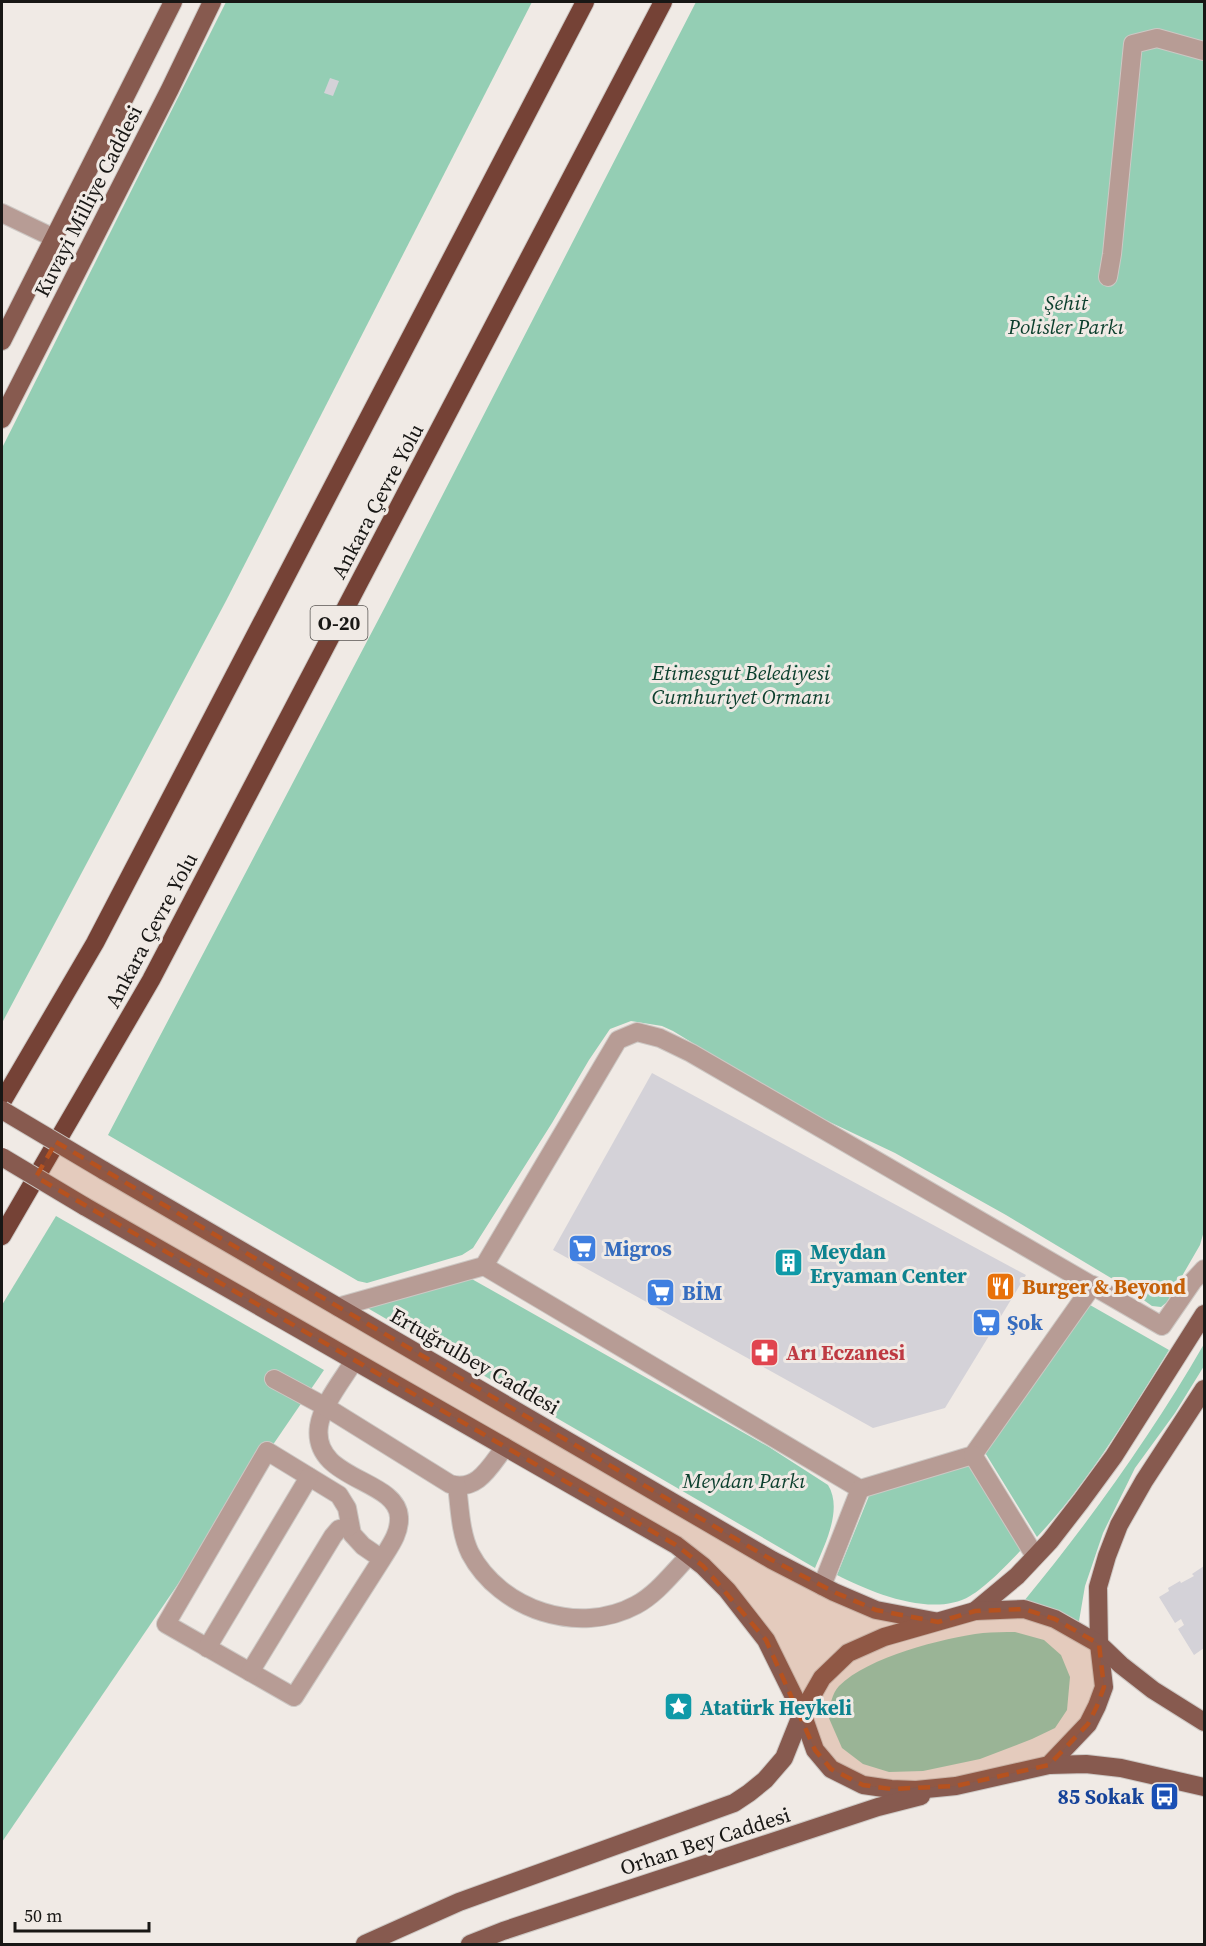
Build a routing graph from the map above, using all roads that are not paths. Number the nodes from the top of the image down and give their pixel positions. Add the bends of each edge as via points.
1 (173, 2) edge
2 (212, 2) edge
3 (585, 2) edge
4 (663, 2) edge
5 (1204, 51) edge
6 (2, 213) edge
7 (54, 238) junction
8 (1108, 277) dead end
9 (2, 341) edge
10 (2, 419) edge
11 (2, 1102) edge
12 (2, 1110) edge
13 (2, 1157) edge
14 (2, 1236) edge
15 (484, 1266) junction
16 (1204, 1269) edge
17 (1093, 1285) junction
18 (338, 1307) junction
19 (1204, 1314) edge
20 (354, 1361) junction
21 (274, 1379) dead end
22 (1204, 1389) edge
23 (326, 1407) junction
24 (505, 1447) junction
25 (973, 1455) junction
26 (309, 1477) junction
27 (457, 1486) junction
28 (861, 1489) junction
29 (349, 1527) junction
30 (689, 1556) junction
31 (1035, 1556) junction
32 (382, 1559) junction
33 (822, 1586) junction
34 (975, 1611) junction
35 (938, 1622) junction
36 (1100, 1644) junction
37 (207, 1648) junction
38 (250, 1672) junction
39 (802, 1713) junction
40 (1204, 1722) edge
41 (1049, 1765) junction
42 (956, 1786) junction
43 (1204, 1787) edge
44 (366, 1944) edge
45 (470, 1944) edge

1 - 7 main road, Kuvayi Milliye Caddesi
2 - 10 main road, Kuvayi Milliye Caddesi
3 - 11 highway, Ankara Çevre Yolu via 95,943
4 - 14 highway, Ankara Çevre Yolu / O-20 via 151,980
5 - 8 street via 1157,38 1133,44
6 - 7 street
7 - 9 main road, Kuvayi Milliye Caddesi
12 - 18 main road, Ertuğrulbey Caddesi, bridge
13 - 20 main road, bridge
15 - 17 street via 618,1040 637,1032 691,1053
15 - 18 street
15 - 28 street
16 - 17 street via 1162,1326
17 - 25 street
18 - 33 main road, Ertuğrulbey Caddesi
19 - 31 main road via 1114,1456
20 - 23 street
20 - 24 main road
21 - 23 street
22 - 36 main road via 1119,1525 1098,1587
23 - 27 street
23 - 32 street via 318,1434 324,1454 386,1496 399,1513 397,1532
24 - 27 street via 477,1481
24 - 30 main road
25 - 28 street
25 - 31 street
26 - 29 street via 339,1496 347,1508
26 - 37 street
26 - 37 street via 267,1451 166,1624
27 - 30 street via 464,1538 479,1567 501,1591 536,1610 584,1618 622,1611 648,1598
28 - 33 street
29 - 32 street via 356,1540
29 - 38 street via 339,1529 333,1536
30 - 39 main road via 727,1590 766,1640
31 - 34 main road
32 - 38 street via 294,1697
33 - 35 main road, Ertuğrulbey Caddesi via 876,1610
34 - 35 main road
34 - 36 main road via 1024,1609 1055,1619
35 - 39 main road, Orhan Bey Caddesi via 884,1637 848,1653 822,1678
36 - 40 main road via 1153,1690
36 - 41 main road via 1104,1687 1097,1706 1088,1724
37 - 38 street
39 - 42 main road via 815,1750 831,1769 863,1785 891,1790
39 - 44 main road, Orhan Bey Caddesi via 784,1758 765,1780 734,1803 459,1902
41 - 42 main road
41 - 43 main road via 1121,1768
42 - 45 main road, Orhan Bey Caddesi via 878,1807

